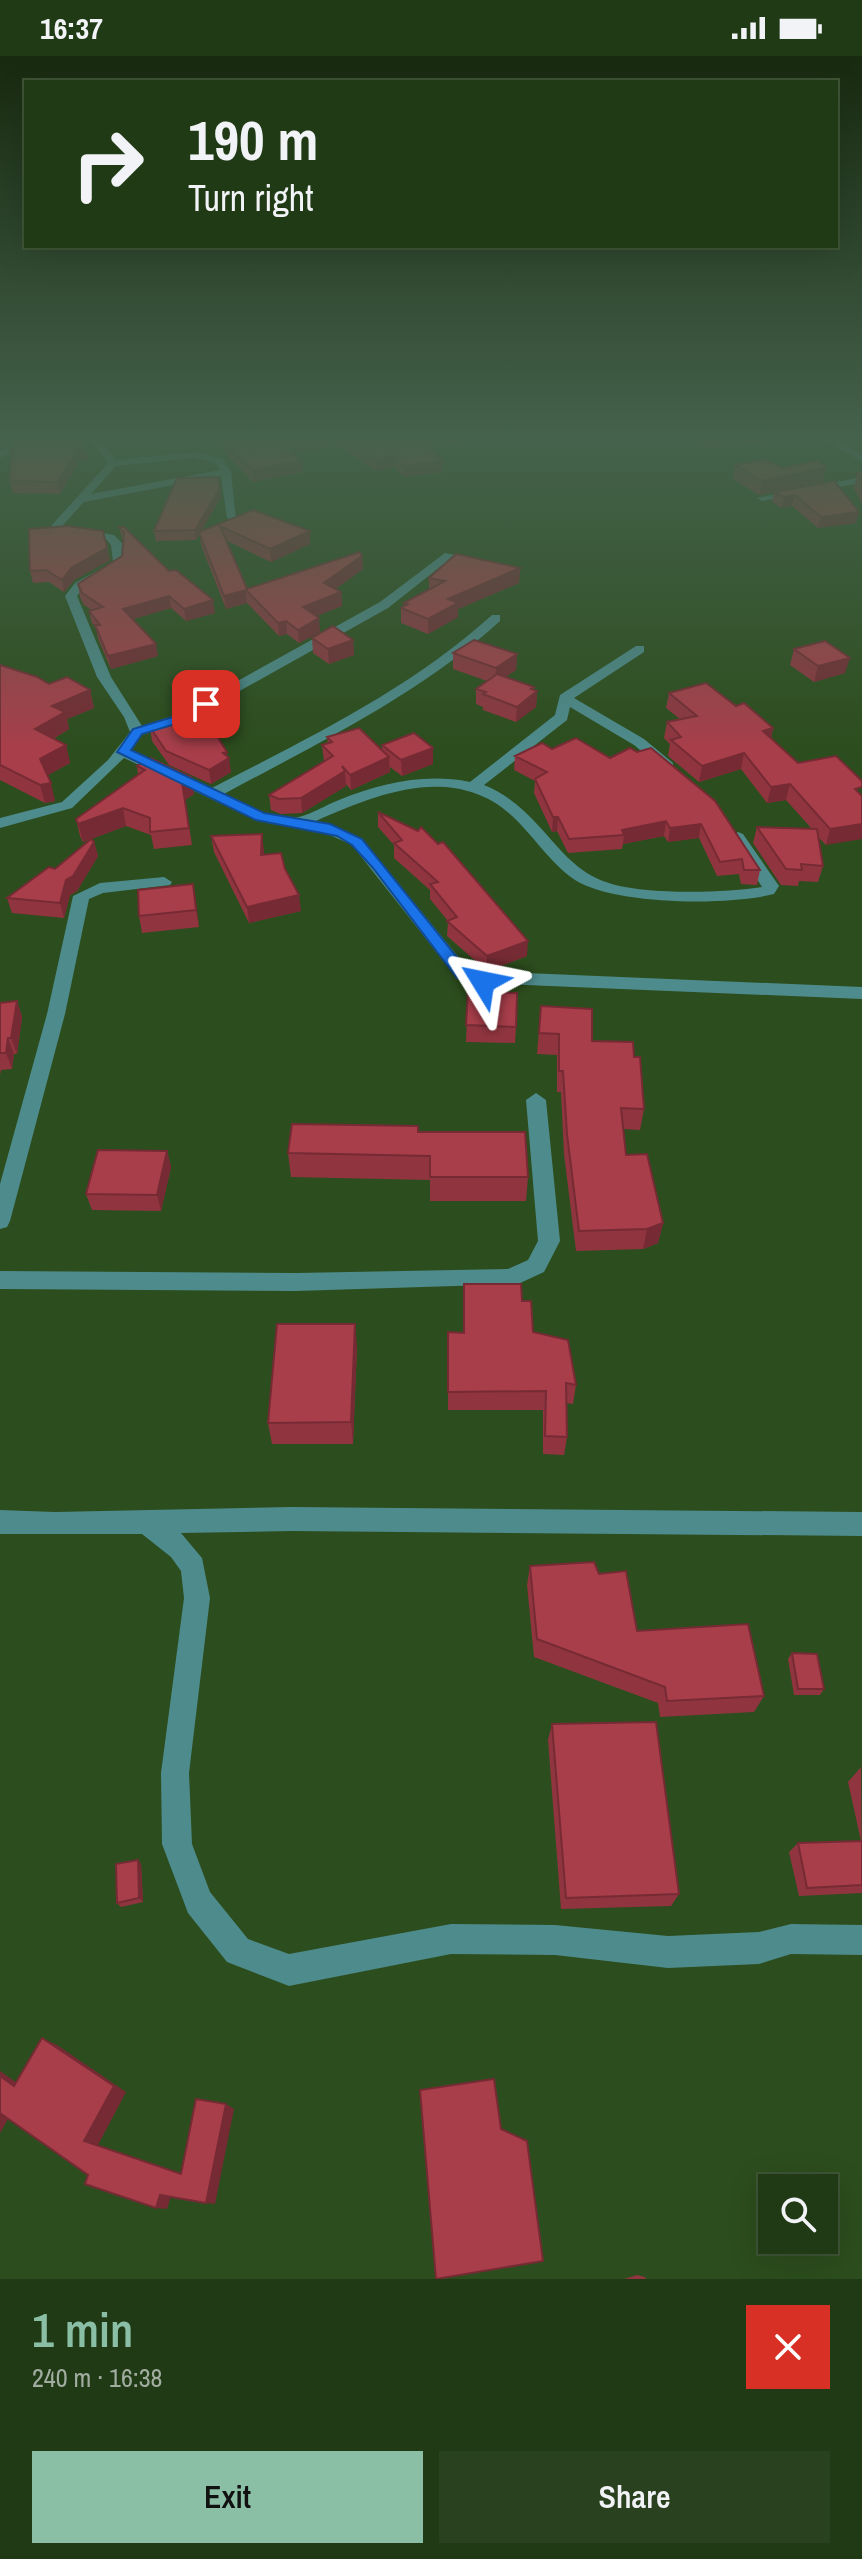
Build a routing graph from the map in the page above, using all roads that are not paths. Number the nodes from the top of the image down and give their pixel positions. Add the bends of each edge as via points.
1 (115, 542) edge
2 (449, 555) edge
3 (496, 618) dead end
4 (640, 649) dead end
5 (565, 698) junction
6 (137, 732) junction
7 (123, 752) junction
8 (676, 772) edge
9 (474, 786) junction
10 (213, 794) junction
11 (0, 823) edge
12 (299, 823) junction
13 (728, 823) edge
14 (164, 882) dead end
15 (862, 993) edge
16 (536, 1100) dead end
17 (0, 1221) edge
18 (0, 1280) edge
19 (0, 1522) edge
20 (147, 1523) junction
21 (862, 1524) edge
22 (862, 1940) edge

1 - 6 street via 119,563 71,596 104,677
2 - 6 street via 384,605 181,718
3 - 10 street via 446,660
4 - 5 street
5 - 8 street via 639,742
5 - 9 street via 562,717
6 - 7 street
7 - 10 street
7 - 11 street via 67,805
9 - 12 street via 398,784
9 - 13 street via 510,806 577,874 620,891 768,891 771,886
10 - 12 street via 261,817
12 - 15 street via 325,827 357,842 463,974 483,982 505,978
14 - 17 street via 100,888 81,896 56,1014
16 - 18 street via 549,1241 536,1266 510,1278
19 - 20 street
20 - 21 street via 292,1519
20 - 22 street via 180,1548 193,1567 197,1598 175,1773 177,1844 199,1902 238,1951 289,1970 451,1939 555,1940 668,1952 759,1948 791,1939

